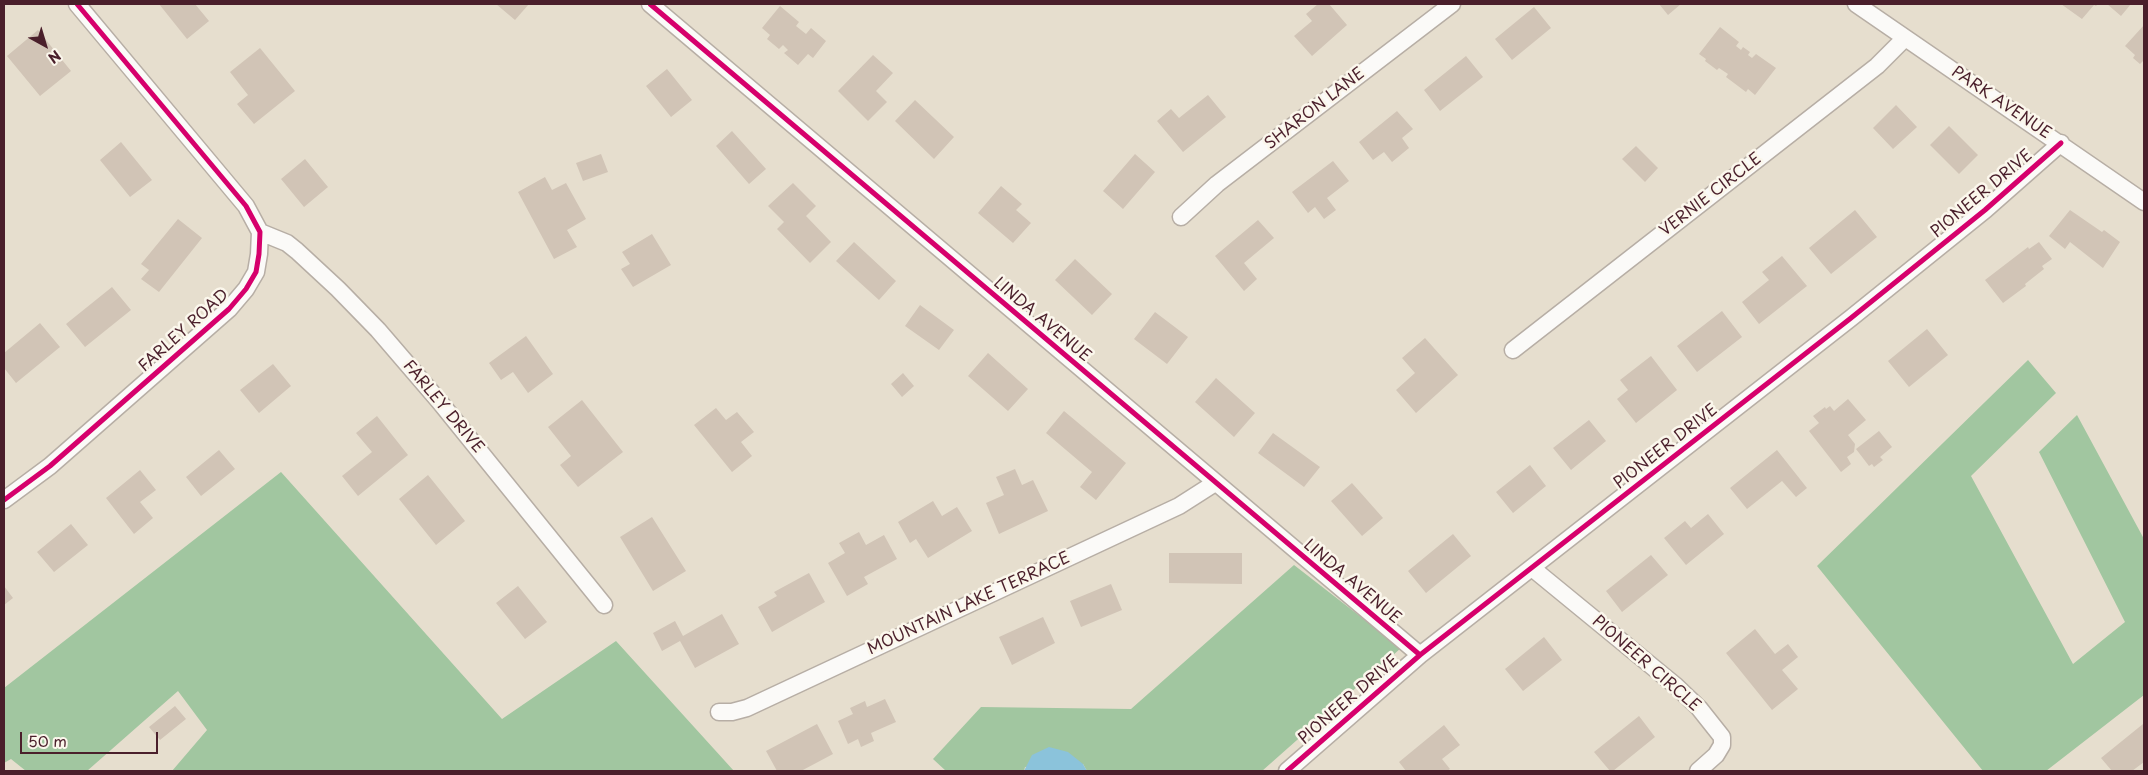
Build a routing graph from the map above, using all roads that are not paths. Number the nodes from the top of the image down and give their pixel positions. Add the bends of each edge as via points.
1 (77, 4) edge
2 (650, 4) edge
3 (1452, 4) edge
4 (1856, 4) edge
5 (1906, 38) junction
6 (2061, 143) junction
7 (2144, 202) edge
8 (1181, 217) dead end
9 (260, 232) junction
10 (1513, 350) dead end
11 (1215, 483) junction
12 (4, 500) edge
13 (1532, 568) junction
14 (604, 605) dead end
15 (1420, 655) junction
16 (719, 712) dead end
17 (1287, 771) edge
18 (1698, 771) edge

1 - 9 street, FARLEY ROAD via 246,206
2 - 11 street, LINDA AVENUE
3 - 8 street, SHARON LANE via 1218,184
4 - 5 street, PARK AVENUE
5 - 6 street, PARK AVENUE
5 - 10 street, VERNIE CIRCLE via 1878,66
6 - 7 street, PARK AVENUE
6 - 13 street, PIONEER DRIVE via 1985,210 1851,318
9 - 12 street, FARLEY ROAD via 256,272 230,309 50,466
9 - 14 street, FARLEY DRIVE via 292,247 378,330
11 - 15 street, LINDA AVENUE
11 - 16 street, MOUNTAIN LAKE TERRACE via 1179,506 747,708
13 - 15 street, PIONEER DRIVE
13 - 18 street, PIONEER CIRCLE via 1699,708 1722,737 1722,745
15 - 17 street, PIONEER DRIVE

